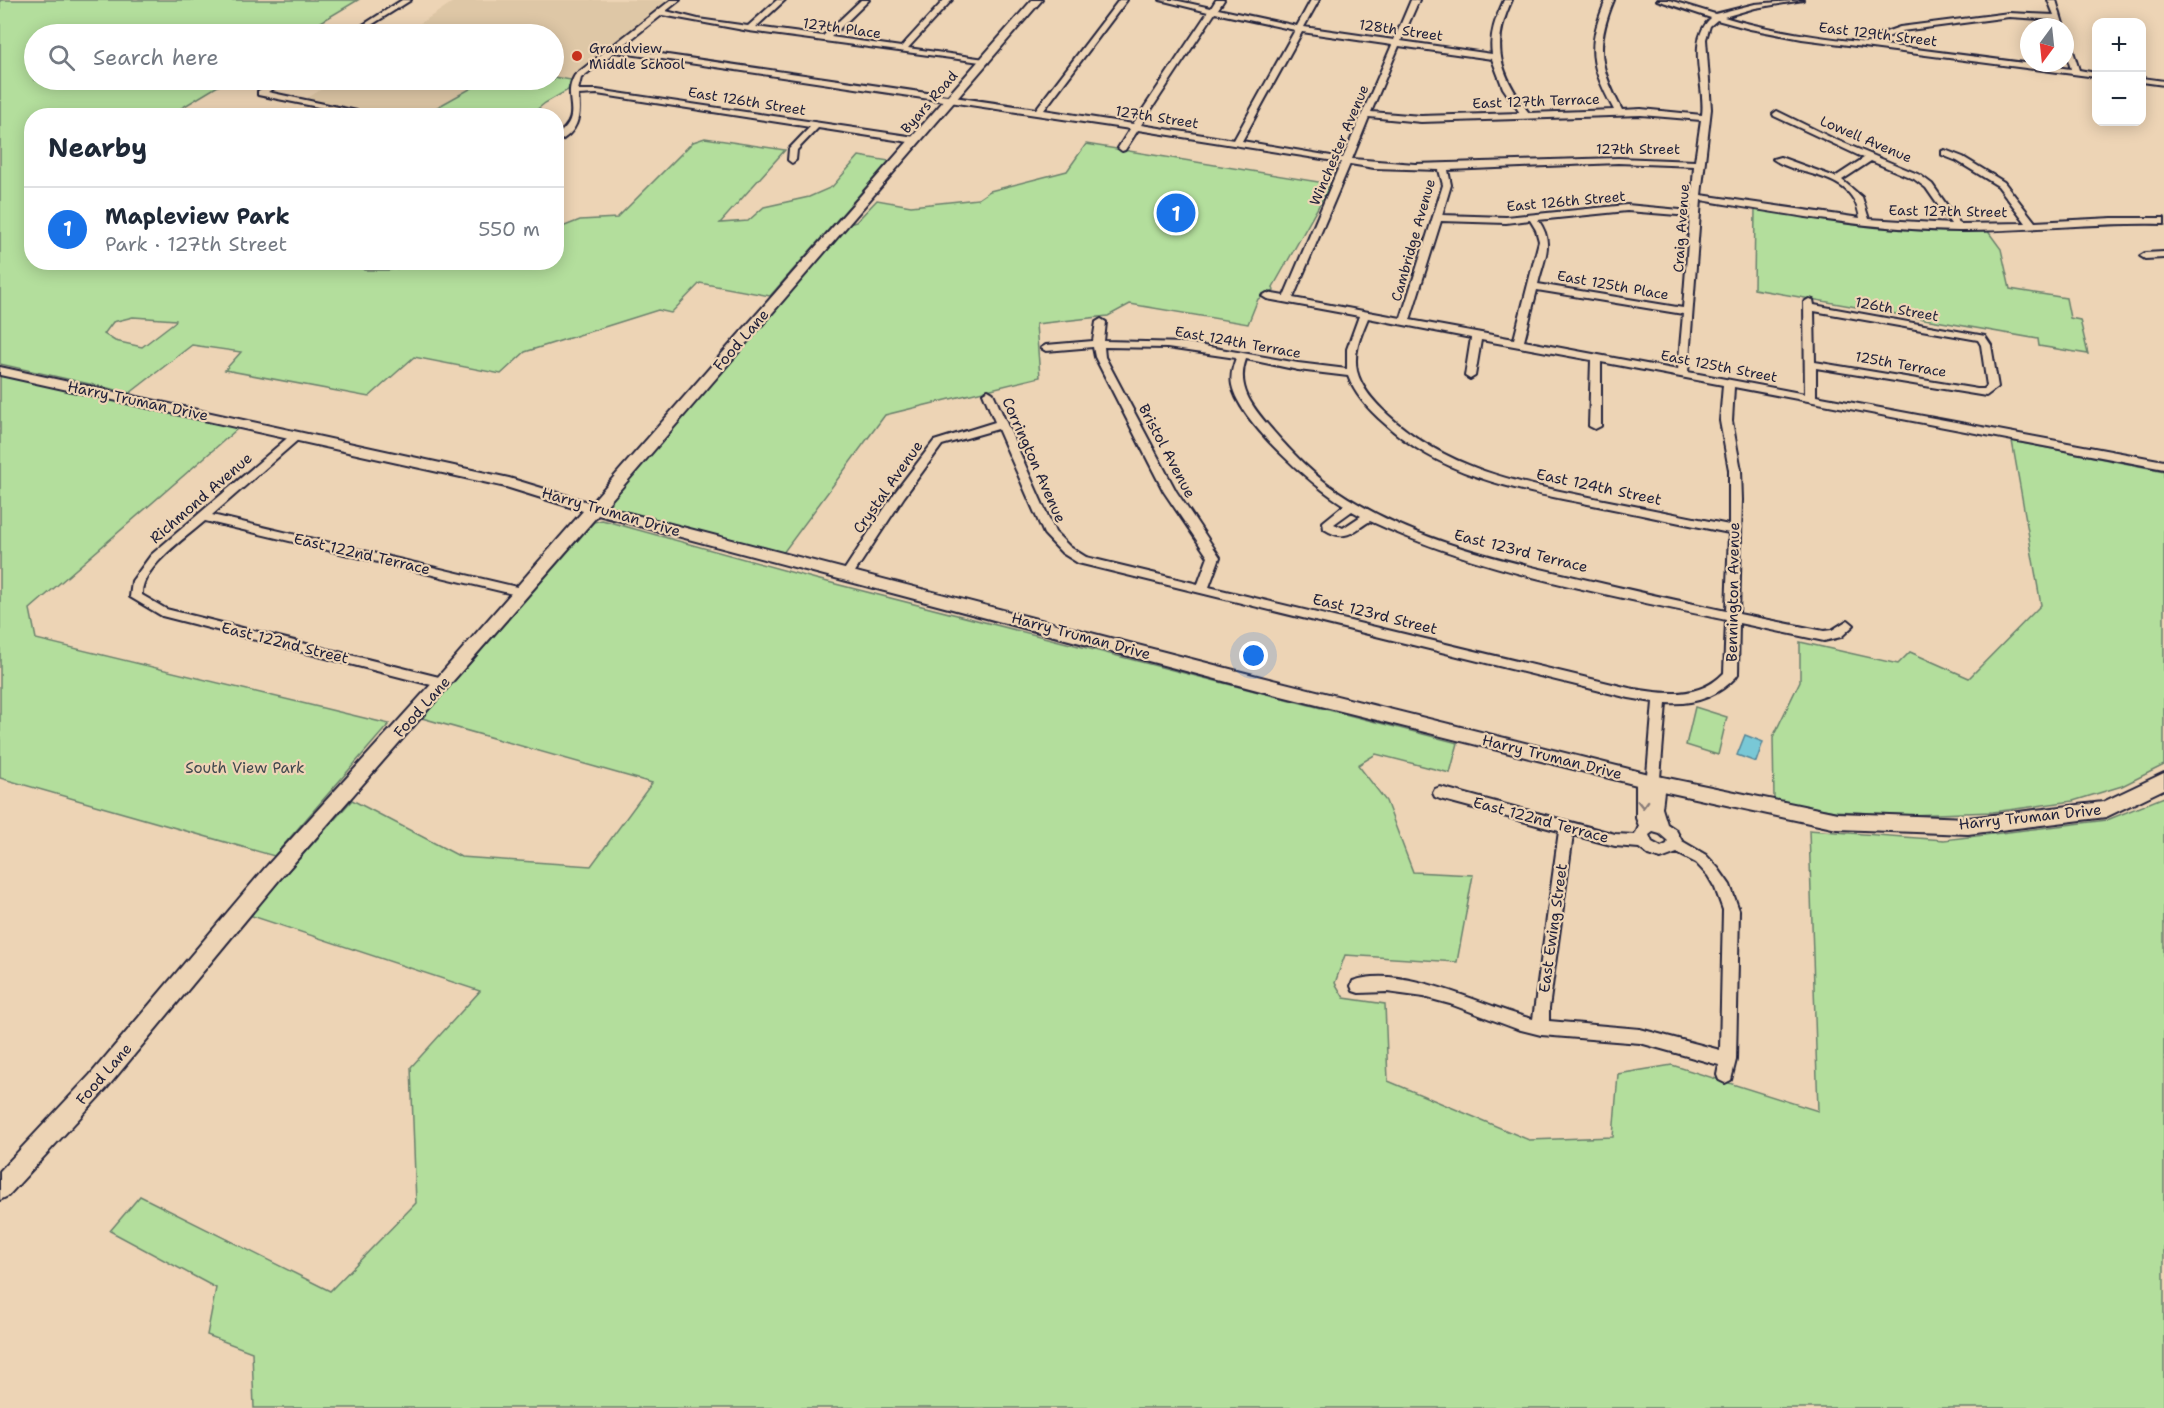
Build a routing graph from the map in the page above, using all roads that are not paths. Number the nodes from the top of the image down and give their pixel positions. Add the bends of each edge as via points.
1 (407, 0) edge
2 (676, 0) edge
3 (781, 0) edge
4 (865, 0) edge
5 (948, 0) edge
6 (1037, 0) edge
7 (1124, 0) edge
8 (1164, 0) edge
9 (1220, 0) edge
10 (1315, 0) edge
11 (1415, 0) edge
12 (1508, 0) edge
13 (1610, 0) edge
14 (1661, 0) edge
15 (1799, 0) edge
16 (2052, 0) edge
17 (660, 12) junction
18 (1212, 12) junction
19 (1717, 16) junction
20 (2028, 18) edge
21 (2058, 18) edge
22 (369, 24) edge
23 (749, 29) junction
24 (1299, 29) junction
25 (825, 39) junction
26 (1397, 43) junction
27 (1881, 48) junction
28 (614, 49) junction
29 (902, 50) junction
30 (1494, 57) junction
31 (985, 61) junction
32 (2074, 66) edge
33 (2076, 72) junction
34 (2092, 74) edge
35 (2146, 81) edge
36 (2164, 83) edge
37 (266, 90) edge
38 (574, 93) junction
39 (952, 98) junction
40 (338, 108) edge
41 (1039, 111) junction
42 (1619, 112) junction
43 (1367, 114) junction
44 (1777, 114) dead end
45 (1526, 115) junction
46 (1706, 118) junction
47 (816, 125) junction
48 (1136, 127) junction
49 (564, 133) edge
50 (915, 140) junction
51 (1237, 143) junction
52 (1122, 148) dead end
53 (1945, 153) dead end
54 (1871, 157) junction
55 (1778, 159) dead end
56 (792, 160) dead end
57 (1346, 161) junction
58 (1699, 164) junction
59 (1443, 167) junction
60 (1836, 180) junction
61 (1697, 197) junction
62 (1696, 214) junction
63 (1532, 217) junction
64 (1437, 218) junction
65 (2164, 221) edge
66 (1865, 222) junction
67 (842, 224) joint
68 (2032, 225) junction
69 (1958, 228) junction
70 (2164, 255) edge
71 (2145, 256) dead end
72 (1533, 286) junction
73 (1267, 297) dead end
74 (1287, 300) junction
75 (1688, 312) junction
76 (1365, 314) junction
77 (1405, 321) junction
78 (1101, 322) dead end
79 (1477, 335) junction
80 (1518, 343) junction
81 (1098, 344) junction
82 (1046, 348) dead end
83 (1242, 356) junction
84 (1596, 358) junction
85 (1810, 364) junction
86 (0, 370) edge
87 (1353, 373) junction
88 (1683, 374) junction
89 (1470, 376) dead end
90 (1729, 383) junction
91 (988, 393) dead end
92 (1986, 393) joint
93 (1811, 399) junction
94 (1002, 424) junction
95 (1595, 426) dead end
96 (296, 436) junction
97 (2164, 465) edge
98 (1351, 506) junction
99 (593, 509) junction
100 (202, 516) junction
101 (1368, 517) junction
102 (1734, 530) junction
103 (1082, 560) joint
104 (847, 575) junction
105 (1202, 589) junction
106 (134, 591) joint
107 (521, 592) junction
108 (1732, 618) junction
109 (1848, 625) dead end
110 (443, 683) junction
111 (1660, 698) junction
112 (2164, 780) edge
113 (1651, 782) junction
114 (1440, 793) dead end
115 (1567, 828) junction
116 (1650, 832) junction
117 (1676, 845) junction
118 (1359, 986) dead end
119 (1541, 1028) junction
120 (0, 1188) edge

1 - 22 street
2 - 17 street
3 - 23 street
4 - 25 street
5 - 29 street
6 - 31 main road, Byars Road
7 - 41 street
8 - 18 street, 128th Street
9 - 18 street
10 - 24 street
11 - 26 street, Winchester Avenue
12 - 30 street via 1501,12
13 - 42 street via 1595,49 1600,79
14 - 19 street, East 129th Street
15 - 19 street
16 - 21 street
17 - 23 street, 127th Place
17 - 28 street
18 - 24 street, 128th Street
18 - 48 street
19 - 27 street, East 129th Street via 1785,34
19 - 46 street, Craig Avenue via 1707,25 1702,39
20 - 27 street via 2009,15 1900,30 1883,36
23 - 25 street, 127th Place
24 - 26 street, 128th Street
24 - 51 street
25 - 29 street, 127th Place
26 - 30 street, 128th Street
26 - 43 street, Winchester Avenue
27 - 33 street, East 129th Street
28 - 38 street via 578,77
28 - 39 street, 127th Street
29 - 31 street, 127th Place
30 - 45 street via 1506,87
31 - 39 main road, Byars Road
32 - 33 street
33 - 34 street, East 129th Street
35 - 36 street
37 - 40 street via 261,93
38 - 47 street, East 126th Street via 597,92
38 - 49 street via 576,118
39 - 41 street, 127th Street
39 - 50 main road, Byars Road
41 - 48 street, 127th Street
42 - 45 street, East 127th Terrace
42 - 46 street, East 127th Terrace
43 - 45 street, East 127th Terrace via 1421,119
43 - 57 street, Winchester Avenue
44 - 54 street, Lowell Avenue
46 - 58 street, Craig Avenue
47 - 50 street, East 126th Street
47 - 56 street via 793,149
48 - 51 street, 127th Street
48 - 52 street
50 - 67 main road, Byars Road
51 - 57 street, 127th Street
53 - 68 street via 2001,184
54 - 60 street
54 - 69 street, Lowell Avenue via 1929,186
55 - 60 street
57 - 59 street, 127th Street
57 - 74 street, Winchester Avenue
58 - 59 street, 127th Street via 1641,160
58 - 61 street, Craig Avenue
59 - 64 street, Cambridge Avenue via 1447,185
60 - 66 street via 1859,199
61 - 62 street, Craig Avenue
61 - 66 street, East 127th Street
62 - 63 street, East 126th Street via 1627,208
62 - 75 street, Craig Avenue
63 - 64 street, East 126th Street via 1488,221
63 - 72 street via 1544,241
64 - 77 street, Cambridge Avenue
65 - 68 street, East 127th Street
66 - 69 street, East 127th Street
67 - 99 main road, Food Lane
68 - 69 street, East 127th Street
70 - 71 street
72 - 75 street, East 125th Place
72 - 80 street
73 - 74 street, East 125th Street
74 - 76 street, East 125th Street
75 - 88 street, Craig Avenue
76 - 77 street, East 125th Street
76 - 87 street via 1352,345
77 - 79 street, East 125th Street
78 - 81 street, Bristol Avenue
79 - 80 street, East 125th Street
79 - 89 street
80 - 84 street, East 125th Street
81 - 82 street, East 124th Terrace
81 - 83 street, East 124th Terrace via 1175,345
81 - 105 street, Bristol Avenue via 1100,357 1170,492 1214,557
83 - 87 street, East 124th Terrace
83 - 98 street, East 123rd Terrace via 1235,376 1242,398 1293,461
84 - 88 street, East 125th Street
84 - 95 street
85 - 92 street, 125th Terrace
85 - 92 street, 126th Street via 1809,304 1981,338 1986,345 1993,387
85 - 93 street
86 - 96 main road, Harry Truman Drive
87 - 102 street, East 124th Street via 1367,400 1389,424 1420,447 1460,467 1510,484
88 - 90 street, East 125th Street
90 - 93 street, East 125th Street
90 - 102 street, Bennington Avenue via 1726,421 1735,470
91 - 94 street, Corrington Avenue
93 - 97 street, East 125th Street
94 - 103 street, Corrington Avenue via 1050,534
94 - 104 street, Crystal Avenue via 938,443
96 - 99 main road, Harry Truman Drive via 509,483
96 - 100 street, Richmond Avenue
98 - 101 street, East 123rd Terrace
98 - 101 street via 1329,522 1331,530 1344,532
99 - 104 main road, Harry Truman Drive
99 - 107 main road, Food Lane
100 - 106 street, Richmond Avenue via 154,558
100 - 107 street, East 122nd Terrace
101 - 108 street, East 123rd Terrace via 1473,558
102 - 108 street, Bennington Avenue
103 - 105 street, East 123rd Street
104 - 113 main road, Harry Truman Drive
105 - 111 street, East 123rd Street
106 - 110 street, East 122nd Street via 140,600 162,612
107 - 110 main road, Food Lane
108 - 109 street, East 123rd Terrace via 1824,636 1836,634
108 - 111 street, Bennington Avenue via 1731,674 1722,686 1695,698
110 - 120 main road, Food Lane via 272,874 98,1082
111 - 113 street
112 - 113 main road, Harry Truman Drive via 2106,809 1968,826 1837,821
113 - 116 street via 1654,808
114 - 115 street, East 122nd Terrace
115 - 116 street, East 122nd Terrace via 1615,840
115 - 119 street, East Ewing Street
116 - 117 street via 1674,837
116 - 117 street via 1651,850 1661,853
117 - 119 street via 1701,859 1713,872 1731,910 1727,1068 1640,1036
118 - 119 street via 1424,990

